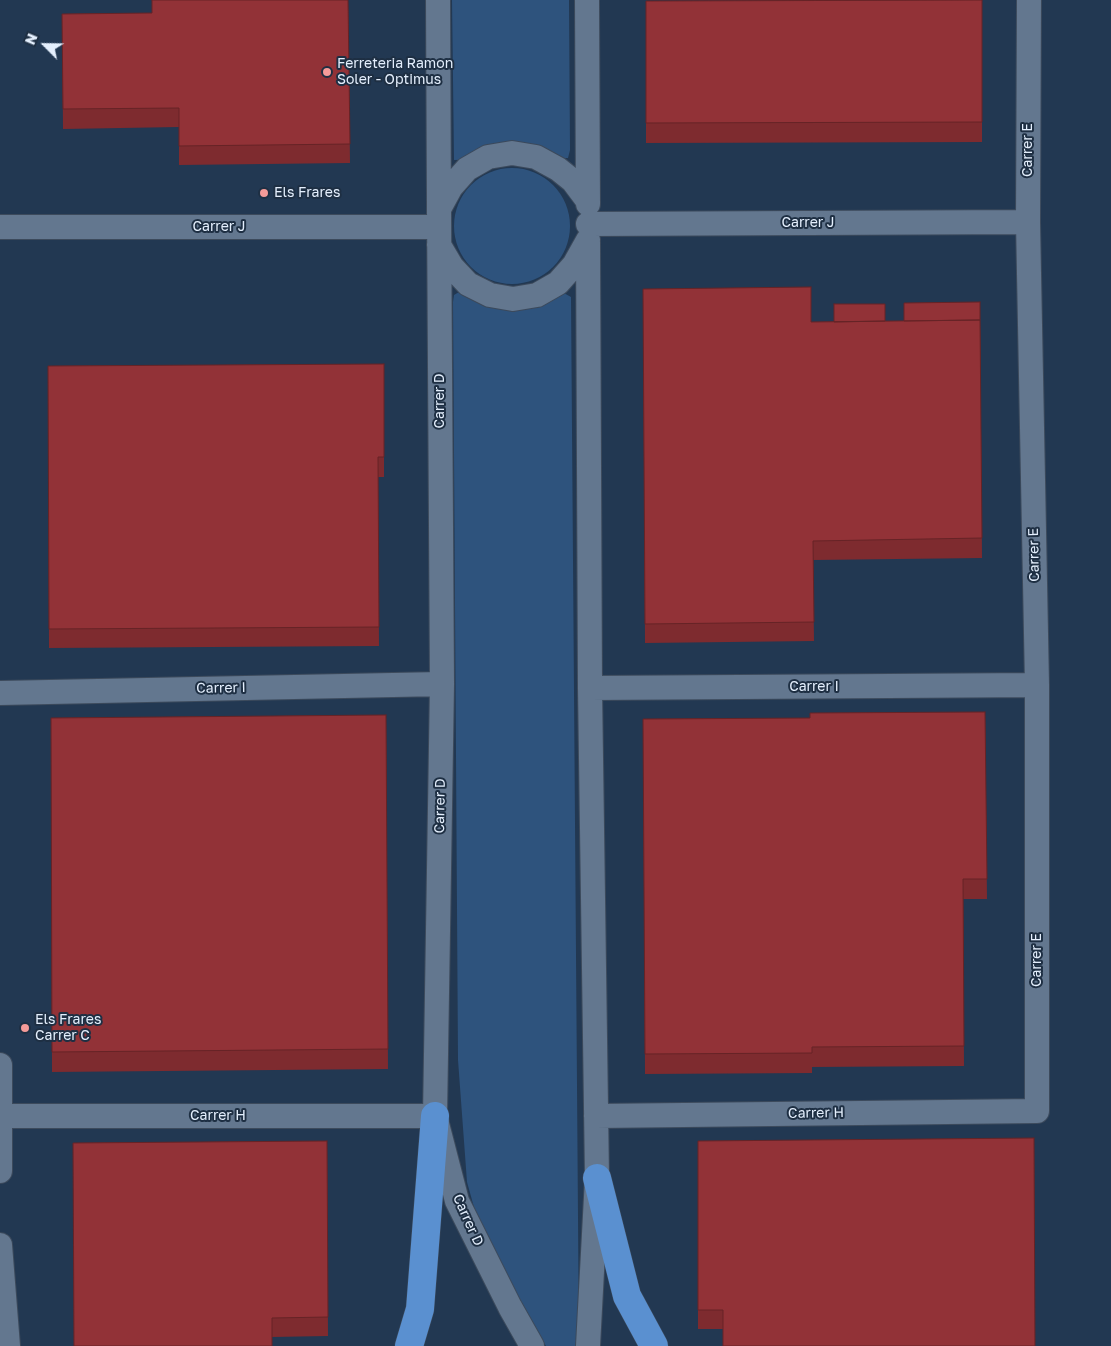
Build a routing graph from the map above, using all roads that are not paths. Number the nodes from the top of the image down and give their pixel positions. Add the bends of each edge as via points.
1 (438, 0) edge
2 (587, 0) edge
3 (1029, 0) edge
4 (588, 222) junction
5 (1028, 222) junction
6 (0, 227) edge
7 (439, 227) junction
8 (442, 684) junction
9 (1037, 685) junction
10 (590, 688) junction
11 (0, 693) edge
12 (0, 1065) edge
13 (1037, 1110) joint
14 (1, 1116) edge
15 (435, 1116) junction
16 (596, 1116) junction
17 (0, 1171) edge
18 (597, 1178) junction
19 (0, 1245) edge
20 (8, 1346) edge
21 (408, 1346) edge
22 (532, 1346) edge
23 (588, 1346) edge
24 (654, 1346) edge

1 - 7 street, Carrer D
2 - 4 street
3 - 5 street, Carrer E
4 - 5 street, Carrer J
4 - 7 street via 573,181 558,168 536,157 512,153 488,157 467,169 451,187
4 - 7 street via 574,265 558,283 537,295 513,299 490,295 468,284 452,267
4 - 10 street
5 - 9 street, Carrer E
6 - 7 street, Carrer J
7 - 8 street, Carrer D
8 - 11 street, Carrer I
8 - 15 street, Carrer D
9 - 10 street, Carrer I
9 - 13 street, Carrer E
10 - 16 street
12 - 14 street
13 - 16 street, Carrer H
14 - 15 street, Carrer H
14 - 17 street
15 - 21 highway via 420,1309
15 - 22 street, Carrer D via 458,1200
16 - 18 street
18 - 23 street
18 - 24 highway via 627,1296
19 - 20 street

